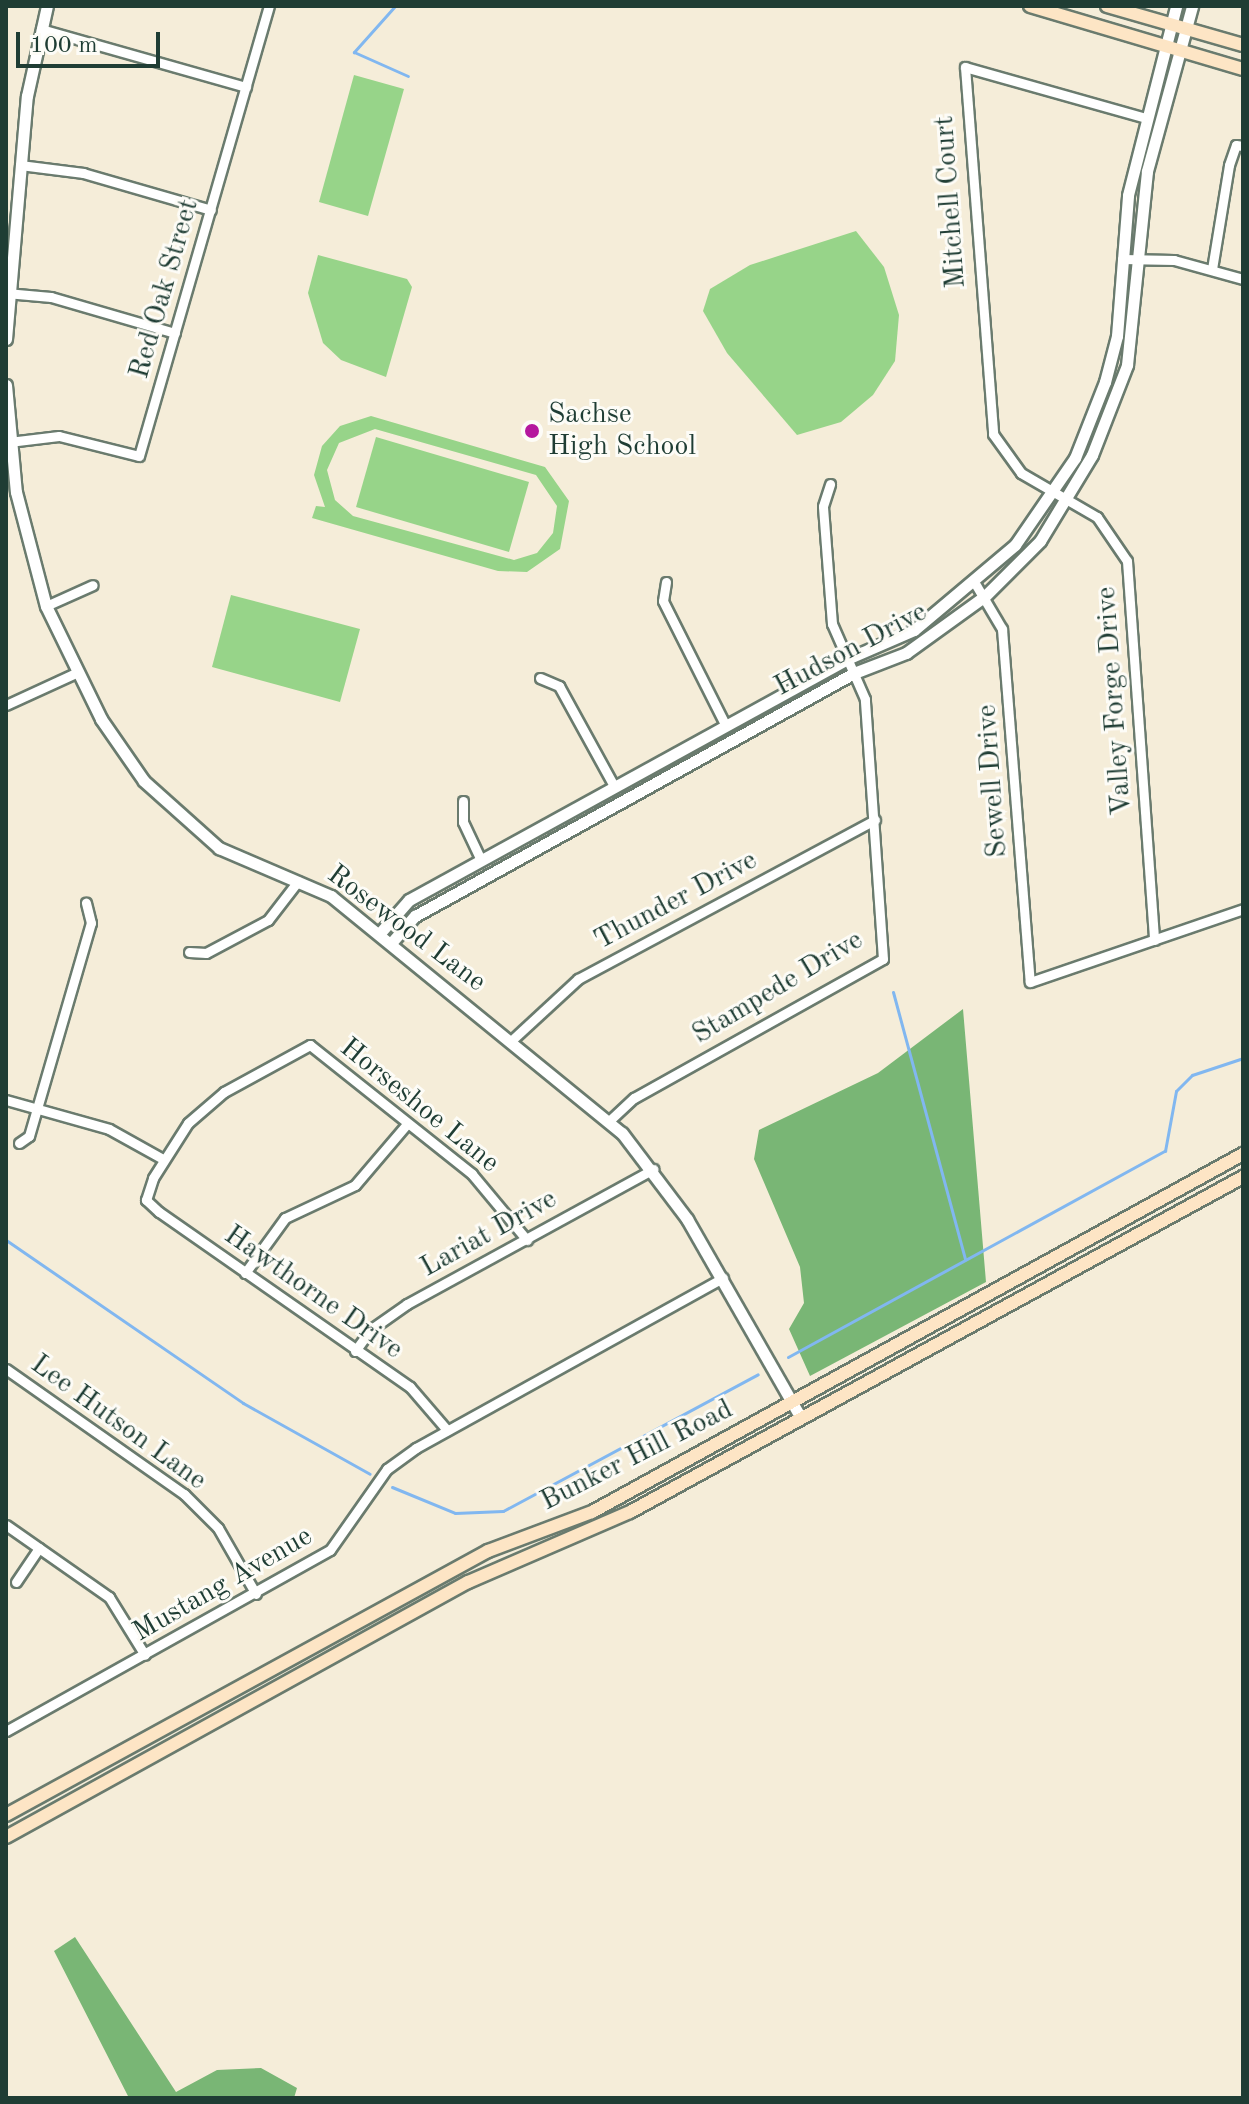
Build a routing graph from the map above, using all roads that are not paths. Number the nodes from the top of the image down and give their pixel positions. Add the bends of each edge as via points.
1 (47, 6) edge
2 (269, 6) edge
3 (1030, 6) edge
4 (1107, 6) edge
5 (1176, 6) edge
6 (1192, 6) edge
7 (1171, 25) junction
8 (41, 29) junction
9 (1186, 29) junction
10 (1243, 45) edge
11 (1167, 47) junction
12 (1181, 51) junction
13 (1243, 69) edge
14 (246, 87) junction
15 (1146, 118) junction
16 (1243, 146) edge
17 (20, 165) junction
18 (211, 210) junction
19 (1138, 258) junction
20 (1122, 259) junction
21 (1212, 269) junction
22 (1243, 279) edge
23 (8, 293) edge
24 (175, 333) junction
25 (6, 339) edge
26 (6, 385) edge
27 (9, 442) junction
28 (830, 484) dead end
29 (1054, 493) junction
30 (1067, 500) junction
31 (666, 582) dead end
32 (93, 585) dead end
33 (976, 585) junction
34 (985, 596) junction
35 (46, 606) junction
36 (847, 659) junction
37 (76, 673) junction
38 (854, 673) junction
39 (540, 678) dead end
40 (6, 705) edge
41 (726, 726) junction
42 (614, 786) junction
43 (463, 801) dead end
44 (875, 820) junction
45 (481, 860) junction
46 (298, 881) junction
47 (86, 903) dead end
48 (1243, 909) edge
49 (380, 933) junction
50 (1154, 940) junction
51 (392, 942) junction
52 (189, 952) dead end
53 (512, 1040) junction
54 (6, 1100) edge
55 (37, 1109) junction
56 (609, 1121) junction
57 (407, 1124) junction
58 (19, 1143) dead end
59 (1243, 1154) edge
60 (163, 1159) junction
61 (654, 1169) junction
62 (1243, 1177) edge
63 (527, 1240) junction
64 (245, 1273) junction
65 (723, 1278) junction
66 (355, 1351) junction
67 (6, 1369) edge
68 (794, 1402) junction
69 (801, 1418) junction
70 (447, 1430) junction
71 (6, 1525) edge
72 (39, 1548) junction
73 (16, 1582) dead end
74 (256, 1594) junction
75 (145, 1655) junction
76 (6, 1731) edge
77 (6, 1815) edge
78 (6, 1837) edge

1 - 8 street
2 - 14 street, Red Oak Street
3 - 11 main road
4 - 7 main road
5 - 7 street, Hudson Drive
6 - 9 street, Hudson Drive
7 - 9 main road
7 - 11 street, Hudson Drive
8 - 14 street
8 - 17 street
9 - 10 main road
9 - 12 street, Hudson Drive
11 - 12 main road
11 - 15 street, Hudson Drive
12 - 13 main road
12 - 19 street, Hudson Drive via 1147,171
14 - 18 street, Red Oak Street
15 - 20 street, Hudson Drive
15 - 29 street, Mitchell Court via 965,67 993,434 1021,473
16 - 21 street via 1236,145 1229,165
17 - 18 street via 83,173
17 - 23 street
18 - 24 street, Red Oak Street
19 - 20 street
19 - 21 street
19 - 30 street, Hudson Drive via 1127,365
20 - 29 street, Hudson Drive via 1105,382
21 - 22 street
23 - 24 street via 51,297
23 - 25 street
24 - 27 street, Red Oak Street via 139,456 59,436
26 - 27 street, Rosewood Lane
27 - 35 street, Rosewood Lane
28 - 36 street, Stampede Drive via 823,506 832,624
29 - 30 street, Valley Forge Drive
29 - 33 street, Hudson Drive
30 - 34 street, Hudson Drive via 1040,541
30 - 50 street, Valley Forge Drive via 1097,517 1127,561
31 - 41 street via 663,601
32 - 35 street
33 - 34 street, Sewell Drive
33 - 36 street, Hudson Drive via 914,630
34 - 38 street, Hudson Drive via 906,653
34 - 50 street, Sewell Drive via 998,614 1005,650 1030,982
35 - 37 street, Rosewood Lane
36 - 38 street, Stampede Drive
36 - 41 street, Hudson Drive
37 - 40 street
37 - 46 street, Rosewood Lane via 101,719 172,812 219,848
38 - 44 street, Stampede Drive via 865,699
38 - 51 street, Hudson Drive via 415,916
39 - 42 street via 559,686
41 - 42 street, Hudson Drive
42 - 45 street, Hudson Drive
43 - 45 street via 463,822
44 - 53 street, Thunder Drive via 578,979
44 - 56 street, Stampede Drive via 883,959 654,1086
45 - 49 street, Hudson Drive via 409,900
46 - 49 street, Rosewood Lane
46 - 52 street via 268,920 206,953
47 - 55 street via 91,923
48 - 50 street
49 - 51 street, Rosewood Lane
51 - 53 street, Rosewood Lane
53 - 56 street, Rosewood Lane
54 - 55 street
55 - 58 street
55 - 60 street via 109,1129
56 - 61 street, Rosewood Lane
57 - 60 street, Horseshoe Lane via 310,1045 224,1092 188,1123
57 - 63 street, Horseshoe Lane via 472,1174
57 - 64 street via 355,1185 285,1218
59 - 68 main road, Bunker Hill Road
60 - 64 street, Hawthorne Drive via 146,1200
61 - 63 street, Lariat Drive
61 - 65 street, Rosewood Lane
62 - 69 main road, Bunker Hill Road
63 - 66 street, Lariat Drive via 407,1304 370,1330
64 - 66 street, Hawthorne Drive
65 - 68 street, Rosewood Lane
65 - 70 street, Mustang Avenue
66 - 70 street, Hawthorne Drive via 410,1387
67 - 74 street, Lee Hutson Lane via 184,1494 218,1528
68 - 69 street, Rosewood Lane
68 - 77 main road, Bunker Hill Road via 592,1512 488,1551
69 - 78 main road, Bunker Hill Road via 603,1526 468,1582
70 - 74 street, Mustang Avenue via 387,1469 330,1550
71 - 72 street
72 - 73 street
72 - 75 street via 109,1597
74 - 75 street, Mustang Avenue
75 - 76 street, Mustang Avenue

